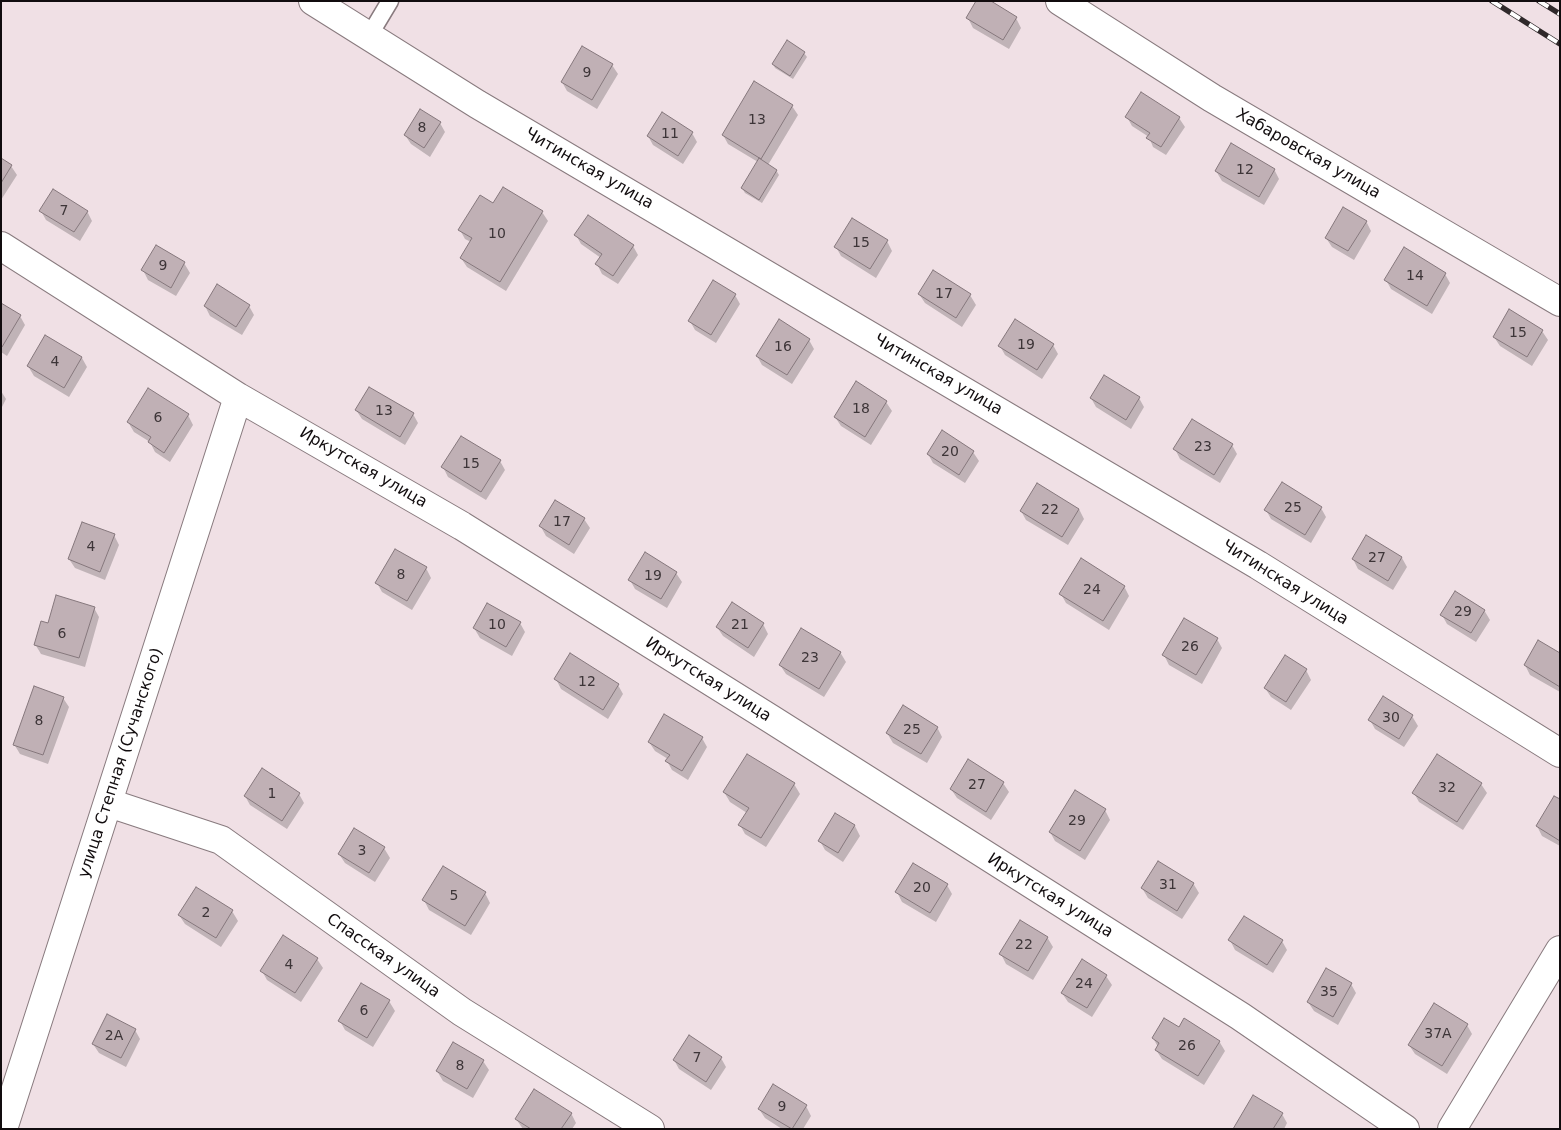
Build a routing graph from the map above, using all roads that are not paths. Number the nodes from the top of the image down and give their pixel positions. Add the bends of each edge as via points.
1 (313, 1) edge
2 (390, 1) edge
3 (1060, 1) edge
4 (369, 36) junction
5 (1, 246) edge
6 (1560, 302) edge
7 (238, 397) junction
8 (1560, 753) edge
9 (108, 803) junction
10 (1556, 964) edge
11 (3, 1129) edge
12 (650, 1129) edge
13 (1406, 1129) edge
14 (1452, 1129) edge

1 - 4 street, Читинская улица
2 - 4 lane
3 - 6 street, Хабаровская улица via 1212,98
4 - 8 street, Читинская улица via 477,104 1258,565
5 - 7 street, Иркутская улица
7 - 9 street, улица Степная (Сучанского)
7 - 13 street, Иркутская улица via 479,536 1232,1010
9 - 11 street, улица Степная (Сучанского)
9 - 12 street, Спасская улица via 221,840 462,1012
10 - 14 street

